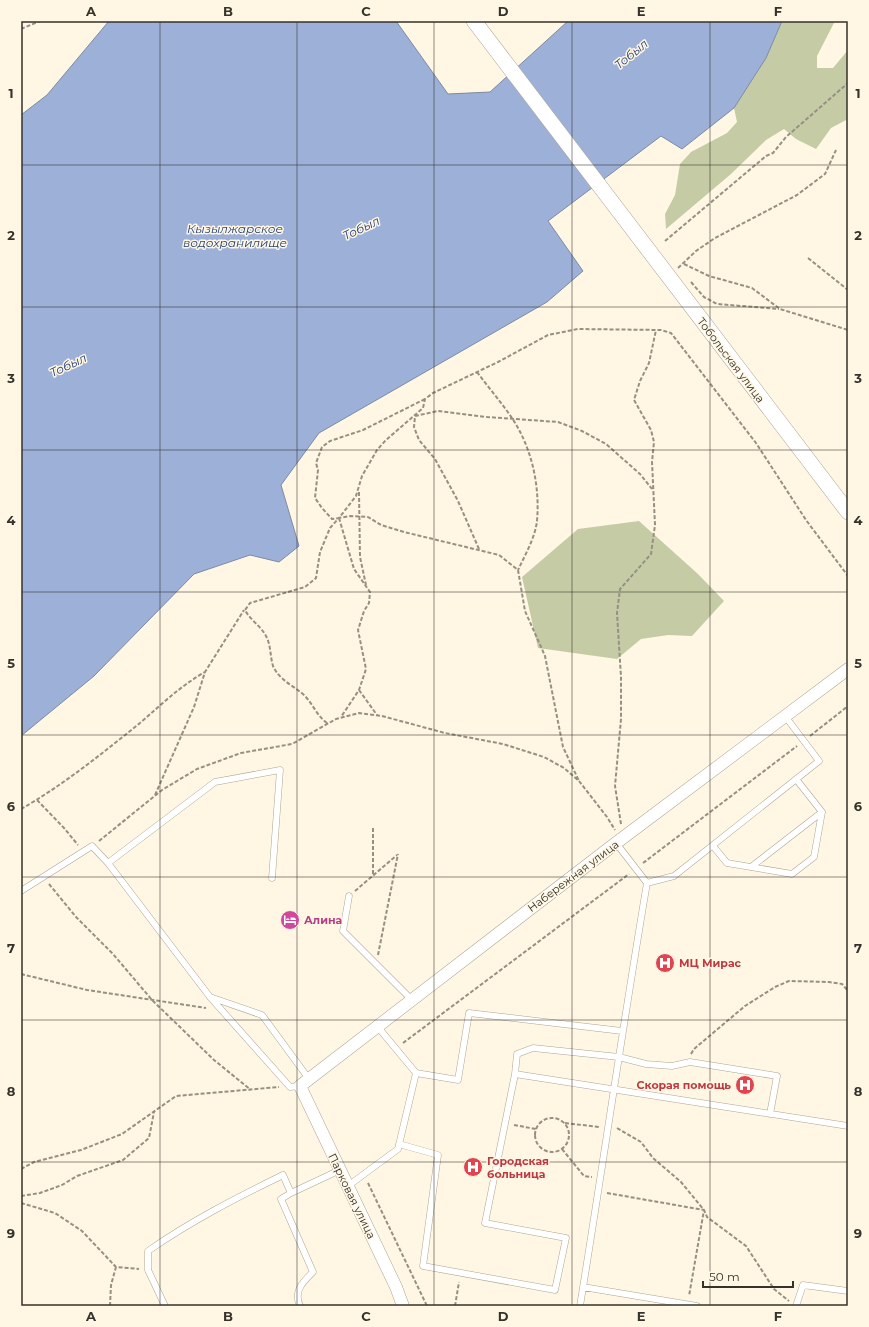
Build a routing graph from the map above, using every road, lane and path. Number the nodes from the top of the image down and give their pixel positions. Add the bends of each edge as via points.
1 (40, 21) edge
2 (474, 21) edge
3 (21, 29) edge
4 (848, 82) edge
5 (836, 150) dead end
6 (665, 241) dead end
7 (808, 258) dead end
8 (683, 264) junction
9 (669, 277) junction
10 (689, 279) dead end
11 (848, 290) edge
12 (780, 309) junction
13 (656, 330) junction
14 (848, 330) edge
15 (477, 372) junction
16 (425, 399) junction
17 (415, 416) junction
18 (512, 419) junction
19 (652, 490) junction
20 (359, 491) junction
21 (848, 512) edge
22 (358, 516) junction
23 (339, 518) junction
24 (479, 549) junction
25 (518, 570) junction
26 (848, 576) edge
27 (366, 587) junction
28 (245, 610) junction
29 (848, 669) edge
30 (205, 672) junction
31 (358, 690) junction
32 (848, 706) edge
33 (378, 715) junction
34 (785, 716) junction
35 (340, 718) junction
36 (327, 723) junction
37 (804, 740) junction
38 (796, 779) junction
39 (579, 781) junction
40 (155, 796) junction
41 (37, 800) junction
42 (21, 809) edge
43 (822, 812) junction
44 (622, 827) dead end
45 (372, 828) dead end
46 (617, 839) junction
47 (92, 846) junction
48 (713, 846) junction
49 (83, 852) junction
50 (108, 863) junction
51 (751, 867) junction
52 (636, 869) junction
53 (373, 874) junction
54 (43, 877) junction
55 (272, 878) dead end
56 (648, 883) junction
57 (21, 891) edge
58 (349, 896) joint
59 (376, 964) junction
60 (21, 974) edge
61 (848, 991) edge
62 (210, 997) junction
63 (411, 999) junction
64 (152, 1000) junction
65 (222, 1010) junction
66 (377, 1026) junction
67 (622, 1031) junction
68 (396, 1049) junction
69 (619, 1057) junction
70 (686, 1063) junction
71 (416, 1073) junction
72 (514, 1074) junction
73 (300, 1084) junction
74 (251, 1090) junction
75 (615, 1090) junction
76 (154, 1112) junction
77 (770, 1114) junction
78 (565, 1123) junction
79 (505, 1124) junction
80 (609, 1126) junction
81 (848, 1126) edge
82 (536, 1129) junction
83 (399, 1144) junction
84 (562, 1149) junction
85 (21, 1169) edge
86 (340, 1170) junction
87 (364, 1174) junction
88 (600, 1178) junction
89 (348, 1186) junction
90 (598, 1191) junction
91 (291, 1193) junction
92 (21, 1196) edge
93 (21, 1203) edge
94 (704, 1210) junction
95 (116, 1267) junction
96 (148, 1270) junction
97 (461, 1273) junction
98 (583, 1287) junction
99 (848, 1291) edge
100 (688, 1301) dead end
101 (794, 1305) edge
102 (110, 1306) edge
103 (165, 1306) edge
104 (300, 1306) edge
105 (403, 1306) edge
106 (427, 1306) edge
107 (455, 1306) edge
108 (580, 1306) edge
109 (697, 1306) edge

1 - 3 path
2 - 9 street, Тобольская улица
4 - 6 path via 786,137 773,153 766,156
5 - 8 path via 825,174 797,195 715,238
7 - 11 path
8 - 9 path
8 - 12 path via 709,276 752,288
9 - 21 street, Тобольская улица
10 - 12 path via 704,297 717,304
12 - 14 path
13 - 15 path via 578,329 548,335
13 - 19 path via 649,363 634,400 651,430 654,442
13 - 26 path via 671,332 756,443 806,520
15 - 16 path
15 - 18 path
16 - 17 path via 423,408
16 - 23 path via 363,430 330,441 322,447 316,463 318,470 315,498 332,519
17 - 18 path via 438,411
17 - 20 path via 377,450 362,476
17 - 24 path via 414,427 419,440 458,501
18 - 19 path via 558,422 582,431 606,444 640,474
18 - 25 path via 525,442 534,470 536,488 536,522 529,549
19 - 44 path via 655,525 651,554 620,589 617,613 621,719 615,786
20 - 22 path
20 - 23 path
22 - 23 path
22 - 24 path via 368,517 381,525 404,532
22 - 27 path via 360,557
23 - 27 path via 354,569
23 - 28 path via 325,538 316,578 305,587 250,603
24 - 25 path via 499,555
25 - 39 path via 525,611 545,656 562,747
27 - 31 path via 370,592 370,603 364,611 358,630 366,669
28 - 30 path
28 - 36 path via 248,617 266,636 273,665 278,674 303,695 319,717
29 - 34 street, Набережная улица
30 - 40 path via 184,733
30 - 41 path via 173,693 119,740
31 - 33 path
31 - 35 path
32 - 37 path
33 - 35 path via 359,713
33 - 39 path via 445,733 503,744 544,757 564,768
34 - 37 lane
34 - 46 street, Набережная улица
35 - 36 path
36 - 40 path via 292,744 241,753 197,769
37 - 38 lane via 820,761
37 - 52 path
38 - 43 lane
38 - 48 lane
39 - 46 path via 607,817
40 - 47 path
41 - 42 path
41 - 49 path
43 - 51 lane
43 - 51 lane via 814,857 792,874
45 - 53 path
46 - 52 lane
46 - 63 street, Набережная улица
47 - 49 lane
47 - 50 lane
48 - 51 lane via 727,863
48 - 56 lane via 674,876
49 - 54 lane
50 - 55 lane via 216,782 280,770
50 - 62 lane
52 - 56 lane
52 - 68 path
53 - 58 path
53 - 59 path via 398,854
54 - 57 lane
54 - 64 path
56 - 67 lane
58 - 59 lane via 343,931
59 - 63 lane
60 - 64 path via 87,990
61 - 70 path via 842,984 829,982 789,981 775,987 745,1006 694,1049
62 - 65 lane
62 - 73 lane via 262,1014
63 - 66 street, Набережная улица
64 - 65 path
64 - 74 path via 214,1060
65 - 73 lane
66 - 68 lane
66 - 73 street, Набережная улица
67 - 69 lane
67 - 71 lane via 469,1013 458,1080
68 - 71 lane
69 - 70 lane via 646,1064 672,1066
69 - 72 lane via 532,1048 517,1054
69 - 75 lane
70 - 77 lane via 778,1076
71 - 83 lane
72 - 75 lane
72 - 79 lane
73 - 74 path
73 - 86 street, Парковая улица
74 - 76 path via 176,1096
75 - 77 lane
75 - 80 lane
76 - 85 path via 122,1134 81,1150 34,1162
76 - 92 path via 149,1138 123,1160 77,1176 40,1193
77 - 81 lane
78 - 80 path
78 - 82 path via 548,1118 540,1122
78 - 84 path via 569,1129 569,1138
79 - 82 path
79 - 97 lane via 485,1223 566,1238 555,1290
80 - 88 lane
80 - 94 path via 641,1142 653,1158 681,1182
82 - 84 path via 536,1139 542,1149 552,1152
83 - 87 lane via 398,1149
83 - 97 lane via 438,1155 424,1266
84 - 88 path via 584,1176
86 - 89 street, Парковая улица
86 - 91 lane
87 - 89 lane
87 - 106 path
88 - 90 lane
89 - 105 street, Парковая улица
90 - 94 path
90 - 98 lane
91 - 96 lane via 283,1175 231,1200 182,1227 148,1251
91 - 104 lane via 281,1199 313,1272 299,1287 297,1300
93 - 95 path via 55,1213 82,1231
94 - 100 path
94 - 101 path via 707,1218 746,1246 774,1289
95 - 96 path
95 - 102 path via 111,1285
96 - 103 lane
97 - 107 path
98 - 108 lane
98 - 109 lane
99 - 101 lane via 802,1285

